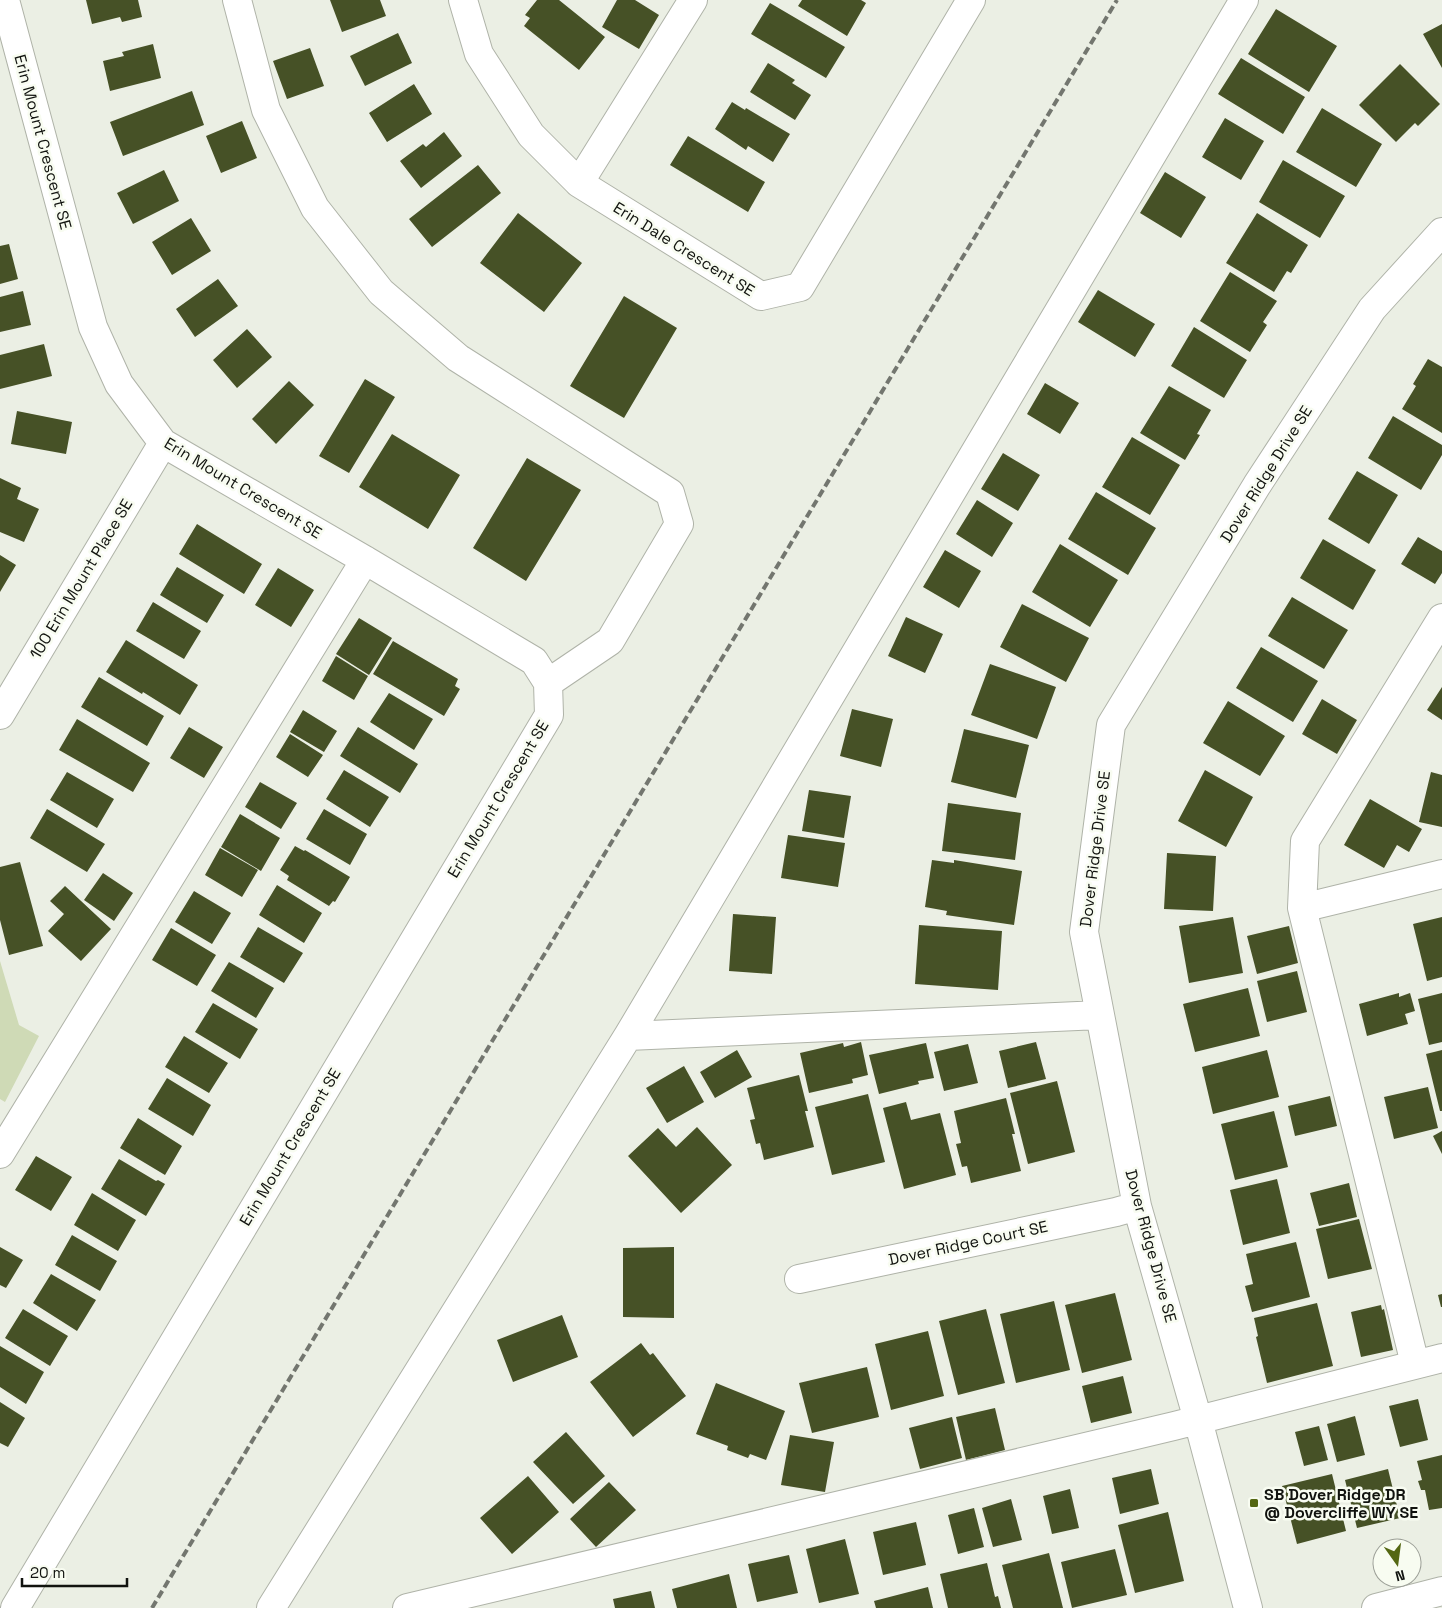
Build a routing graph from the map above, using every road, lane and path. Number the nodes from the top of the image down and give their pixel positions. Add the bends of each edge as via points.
1 (5, 0) edge
2 (236, 0) edge
3 (463, 0) edge
4 (692, 0) edge
5 (971, 0) edge
6 (1244, 0) edge
7 (579, 182) junction
8 (1442, 232) edge
9 (163, 443) junction
10 (365, 560) junction
11 (1442, 618) edge
12 (548, 683) junction
13 (0, 714) edge
14 (1442, 874) edge
15 (1302, 908) junction
16 (1100, 1015) junction
17 (628, 1036) junction
18 (0, 1154) edge
19 (1137, 1206) junction
20 (799, 1279) dead end
21 (1442, 1358) edge
22 (1415, 1364) junction
23 (1198, 1420) junction
24 (1442, 1591) edge
25 (15, 1608) edge
26 (271, 1608) edge
27 (407, 1608) edge
28 (1248, 1608) edge
29 (1376, 1608) edge

1 - 9 street, Erin Mount Crescent SE via 93,327 119,384
2 - 12 street via 266,110 315,208 381,292 458,358 670,493 680,524 610,640
3 - 7 street, Erin Dale Crescent SE via 479,54 531,135
4 - 7 street
5 - 7 street, Erin Dale Crescent SE via 800,286 761,296
6 - 17 street
8 - 16 street, Dover Ridge Drive SE via 1372,309 1257,485 1111,725 1084,932
9 - 10 street, Erin Mount Crescent SE
9 - 13 street, 100 Erin Mount Place SE
10 - 12 street, Erin Mount Crescent SE via 534,661
10 - 18 street
11 - 15 street via 1304,841
12 - 25 street, Erin Mount Crescent SE via 549,715
14 - 15 street
15 - 22 street
16 - 17 street
16 - 19 street, Dover Ridge Drive SE
17 - 26 street
19 - 20 street, Dover Ridge Court SE
19 - 23 street, Dover Ridge Drive SE
21 - 22 street
22 - 23 street
23 - 27 street
23 - 28 street, Dover Ridge Drive SE
24 - 29 street

